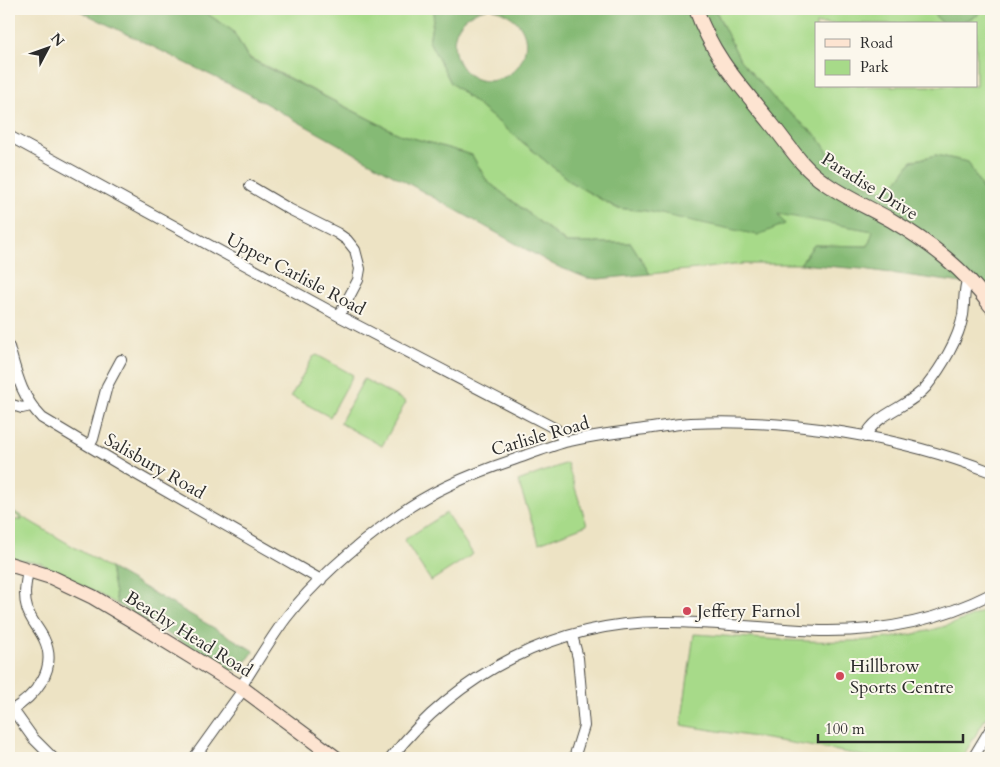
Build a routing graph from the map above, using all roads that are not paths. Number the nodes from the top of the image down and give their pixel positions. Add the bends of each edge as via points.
1 (696, 9) edge
2 (9, 136) edge
3 (250, 186) dead end
4 (968, 277) junction
5 (991, 306) edge
6 (339, 316) junction
7 (10, 355) edge
8 (121, 360) dead end
9 (9, 404) edge
10 (31, 406) junction
11 (864, 437) junction
12 (565, 442) junction
13 (89, 446) junction
14 (991, 472) edge
15 (9, 564) edge
16 (28, 570) junction
17 (321, 580) junction
18 (991, 594) edge
19 (572, 634) junction
20 (242, 688) junction
21 (11, 711) edge
22 (991, 728) edge
23 (53, 758) edge
24 (194, 758) edge
25 (336, 758) edge
26 (391, 758) edge
27 (574, 758) edge
28 (973, 758) edge

1 - 4 street, Paradise Drive via 712,47 726,69 810,172 920,238
2 - 6 street, Upper Carlisle Road
3 - 6 street via 337,233 355,250 360,269 358,280
4 - 5 street, Paradise Drive
4 - 11 street via 961,324 937,371 913,400 879,419
6 - 12 street, Upper Carlisle Road via 556,429
7 - 10 street, Salisbury Road via 20,386
8 - 13 street via 107,386
9 - 10 street via 22,408
10 - 13 street, Salisbury Road via 42,418
11 - 12 street, Carlisle Road via 771,424 690,423
11 - 14 street, Carlisle Road via 930,451
12 - 17 street, Carlisle Road via 484,470 440,490 400,513
13 - 17 street, Salisbury Road
15 - 16 street, Beachy Head Road
16 - 20 street, Beachy Head Road via 93,597
16 - 21 street via 28,615 48,648 49,664 37,688
17 - 20 street, Carlisle Road via 286,618
18 - 19 street via 930,618 857,630 820,631 664,622 629,624
19 - 26 street via 527,650 461,690 426,719
19 - 27 street via 578,658 584,726
20 - 24 street, Carlisle Road
20 - 25 street, Beachy Head Road
21 - 23 street
22 - 28 street

